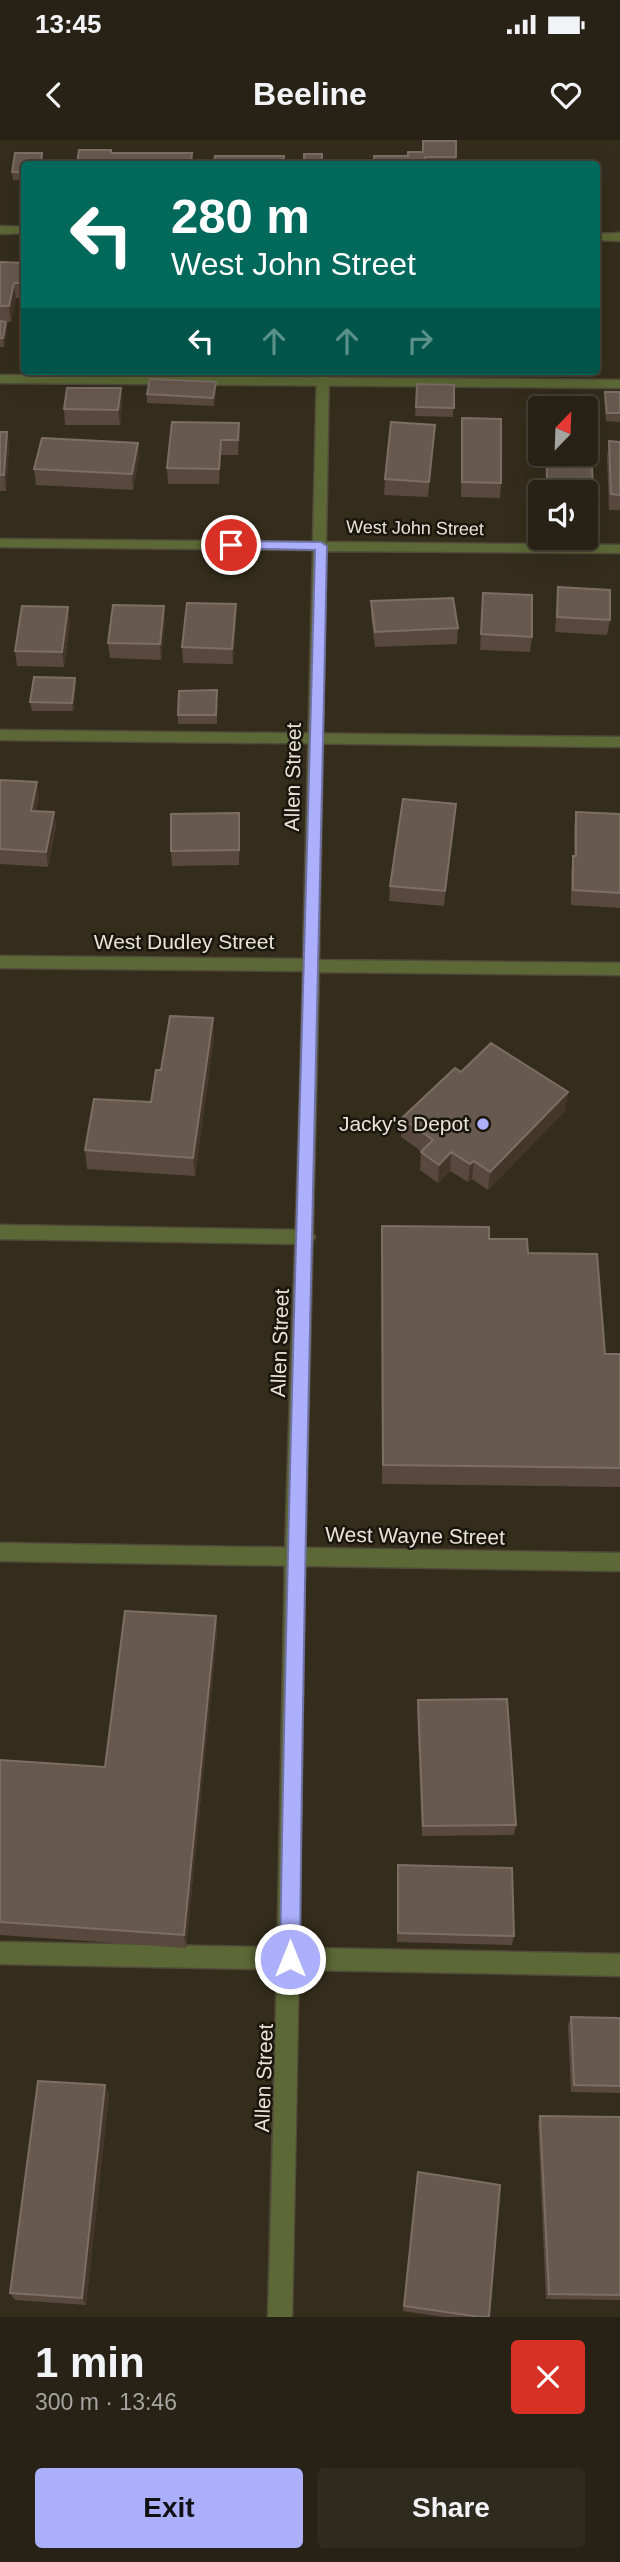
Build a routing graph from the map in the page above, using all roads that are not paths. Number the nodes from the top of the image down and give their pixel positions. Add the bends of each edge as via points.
1 (0, 230) edge
2 (21, 230) edge
3 (600, 237) edge
4 (620, 237) edge
5 (323, 376) edge
6 (0, 379) edge
7 (620, 384) edge
8 (0, 543) edge
9 (321, 546) junction
10 (620, 549) edge
11 (0, 735) edge
12 (316, 739) junction
13 (620, 742) edge
14 (0, 962) edge
15 (310, 964) junction
16 (620, 969) edge
17 (0, 1232) edge
18 (306, 1237) junction
19 (0, 1552) edge
20 (295, 1557) junction
21 (620, 1562) edge
22 (0, 1953) edge
23 (290, 1959) junction
24 (620, 1965) edge
25 (280, 2317) edge

1 - 2 street
3 - 4 street
5 - 6 street
5 - 7 street
5 - 9 street, Allen Street
8 - 9 street, West John Street
9 - 10 street, West John Street
9 - 12 street, Allen Street
11 - 12 street
12 - 13 street
12 - 15 street, Allen Street
14 - 15 street, West Dudley Street
15 - 16 street, West Dudley Street
15 - 18 street, Allen Street
17 - 18 street
18 - 20 street, Allen Street
19 - 20 street, West Wayne Street
20 - 21 street, West Wayne Street
20 - 23 street, Allen Street
22 - 23 street
23 - 24 street
23 - 25 street, Allen Street

